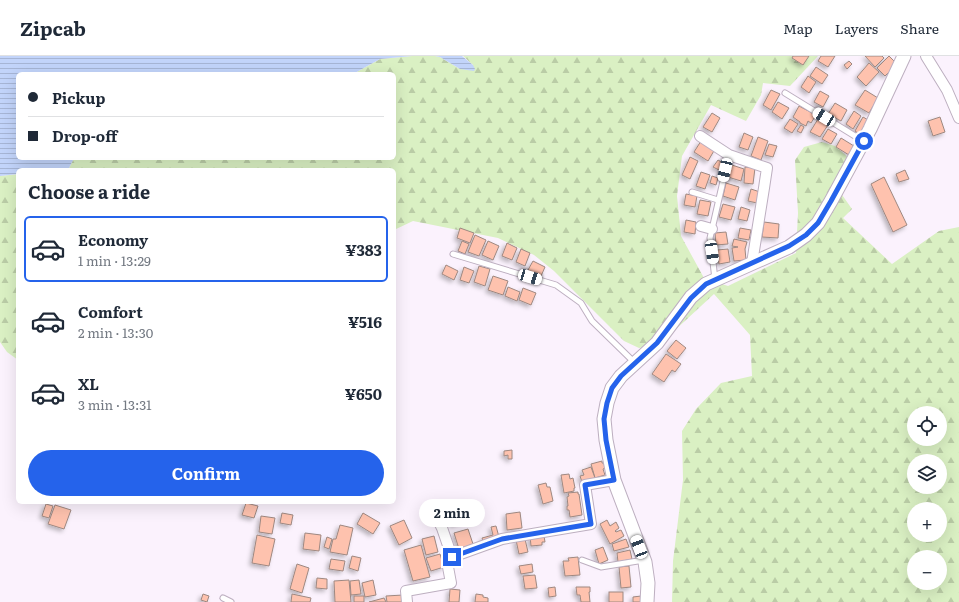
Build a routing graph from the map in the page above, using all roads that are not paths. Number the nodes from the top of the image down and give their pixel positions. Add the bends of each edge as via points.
1 (904, 56) edge
2 (926, 56) edge
3 (785, 93) dead end
4 (959, 118) edge
5 (700, 136) dead end
6 (864, 141) junction
7 (728, 155) junction
8 (692, 192) dead end
9 (718, 200) junction
10 (701, 226) dead end
11 (712, 229) junction
12 (453, 254) dead end
13 (752, 263) junction
14 (716, 280) junction
15 (636, 363) junction
16 (614, 480) junction
17 (436, 516) dead end
18 (452, 557) junction
19 (582, 560) dead end
20 (644, 560) junction
21 (223, 598) dead end
22 (231, 602) edge
23 (407, 602) edge
24 (647, 602) edge

1 - 6 street
2 - 4 street via 947,90
3 - 6 lane
5 - 7 street
6 - 13 street via 818,223 789,246
7 - 9 lane
7 - 13 street via 767,168
8 - 9 lane
9 - 11 lane
10 - 11 street
11 - 14 lane via 710,238
12 - 15 lane via 556,285 581,303 592,321
13 - 14 street
14 - 15 street via 706,284 691,298 657,343
15 - 16 street via 612,388 607,403 604,419
16 - 18 street via 585,485 591,524 502,539
16 - 20 street
17 - 18 street
18 - 23 street via 448,566 451,584 406,591
19 - 20 lane via 601,567
20 - 24 street via 648,583
21 - 22 lane

